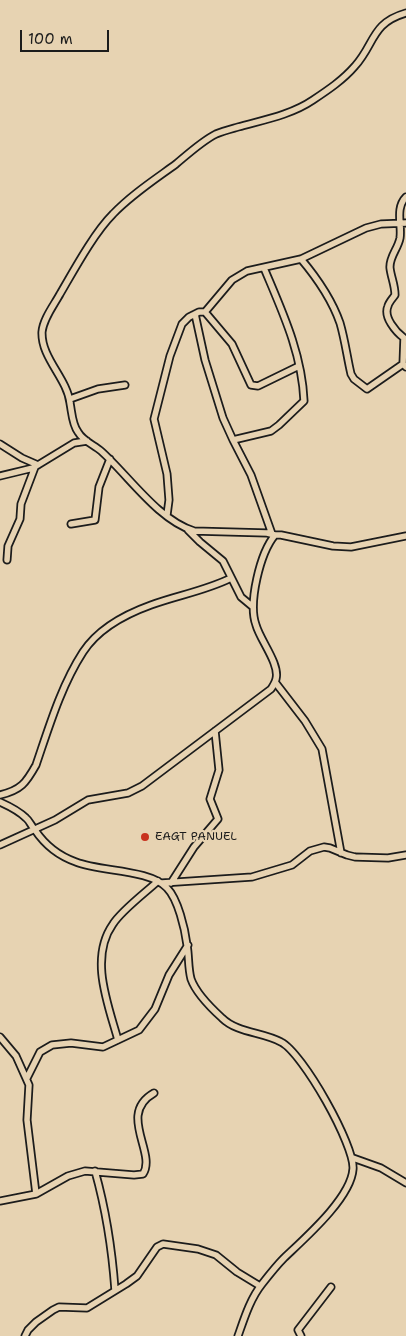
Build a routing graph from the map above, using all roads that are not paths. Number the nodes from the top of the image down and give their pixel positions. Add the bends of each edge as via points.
1 (406, 13) edge
2 (406, 197) edge
3 (406, 223) edge
4 (399, 224) junction
5 (301, 259) junction
6 (264, 268) junction
7 (205, 312) junction
8 (194, 314) junction
9 (405, 344) edge
10 (404, 365) edge
11 (299, 366) junction
12 (125, 385) dead end
13 (70, 399) junction
14 (233, 440) junction
15 (87, 441) junction
16 (0, 444) edge
17 (110, 459) junction
18 (37, 466) junction
19 (0, 476) edge
20 (167, 515) junction
21 (71, 524) dead end
22 (186, 529) junction
23 (273, 535) junction
24 (406, 536) edge
25 (7, 560) dead end
26 (231, 578) junction
27 (253, 607) junction
28 (275, 682) junction
29 (216, 730) junction
30 (0, 795) edge
31 (0, 802) edge
32 (34, 830) junction
33 (0, 845) edge
34 (341, 853) junction
35 (406, 855) edge
36 (160, 882) junction
37 (171, 883) junction
38 (188, 945) junction
39 (0, 1037) edge
40 (118, 1040) junction
41 (27, 1078) junction
42 (154, 1093) dead end
43 (353, 1158) junction
44 (95, 1171) junction
45 (406, 1182) edge
46 (36, 1194) junction
47 (0, 1200) edge
48 (260, 1286) junction
49 (331, 1287) dead end
50 (114, 1290) junction
51 (26, 1336) edge
52 (238, 1336) edge
53 (301, 1336) edge

1 - 13 street via 382,24 356,65 312,101 295,110 216,134 112,215 70,276 42,330 48,354
2 - 4 street via 401,203
3 - 4 street
4 - 5 street via 366,228
4 - 9 street via 400,240 390,268 395,295 387,313
5 - 6 street
5 - 10 street via 316,276 336,312 354,379 367,389
6 - 7 street via 247,271 232,280
6 - 11 street via 290,328
7 - 8 street
7 - 11 street via 232,344 251,385 258,386
8 - 14 street via 214,391
8 - 20 street via 182,324 175,340 154,419 167,474
9 - 10 street
11 - 14 street via 302,404 271,431
12 - 13 street via 98,389
13 - 15 street via 76,429
14 - 23 street via 251,475
15 - 17 street
15 - 18 street via 74,443
16 - 18 street
17 - 20 street via 130,483
17 - 21 street via 99,487 95,520
18 - 19 street
18 - 25 street via 21,504
20 - 22 street
22 - 23 street
22 - 26 street via 223,561
23 - 24 street via 350,547
23 - 27 street via 259,567
26 - 27 street via 241,597
26 - 30 street via 211,588 133,613 116,621 92,642 83,651 62,692 36,765 20,787
27 - 28 street via 255,624 276,668
28 - 29 street
28 - 34 street via 322,749
29 - 32 street via 142,786 88,800
29 - 37 street via 219,770 210,799 218,819 194,847
31 - 32 street via 26,817
32 - 33 street
32 - 36 street via 50,847 77,863
34 - 35 street via 376,858
34 - 37 street via 324,847 310,851 292,865 252,877
36 - 37 street
36 - 38 street via 174,898
36 - 40 street via 113,923 101,955 105,995
38 - 40 street via 148,1019 139,1030
38 - 43 street via 191,978 203,996 223,1020 282,1042 294,1051 313,1076
39 - 41 street via 16,1056
40 - 41 street via 100,1047 71,1043 52,1045 40,1052
41 - 46 street via 30,1090 27,1120
42 - 44 street via 143,1101 138,1120 145,1172 134,1175
43 - 45 street
43 - 48 street via 352,1174 340,1198
44 - 46 street via 79,1172
44 - 50 street via 108,1229
46 - 47 street
48 - 50 street via 216,1255 167,1243 157,1246 137,1276
48 - 52 street
49 - 53 street via 298,1330
50 - 51 street via 87,1308 59,1307 53,1310 36,1322

